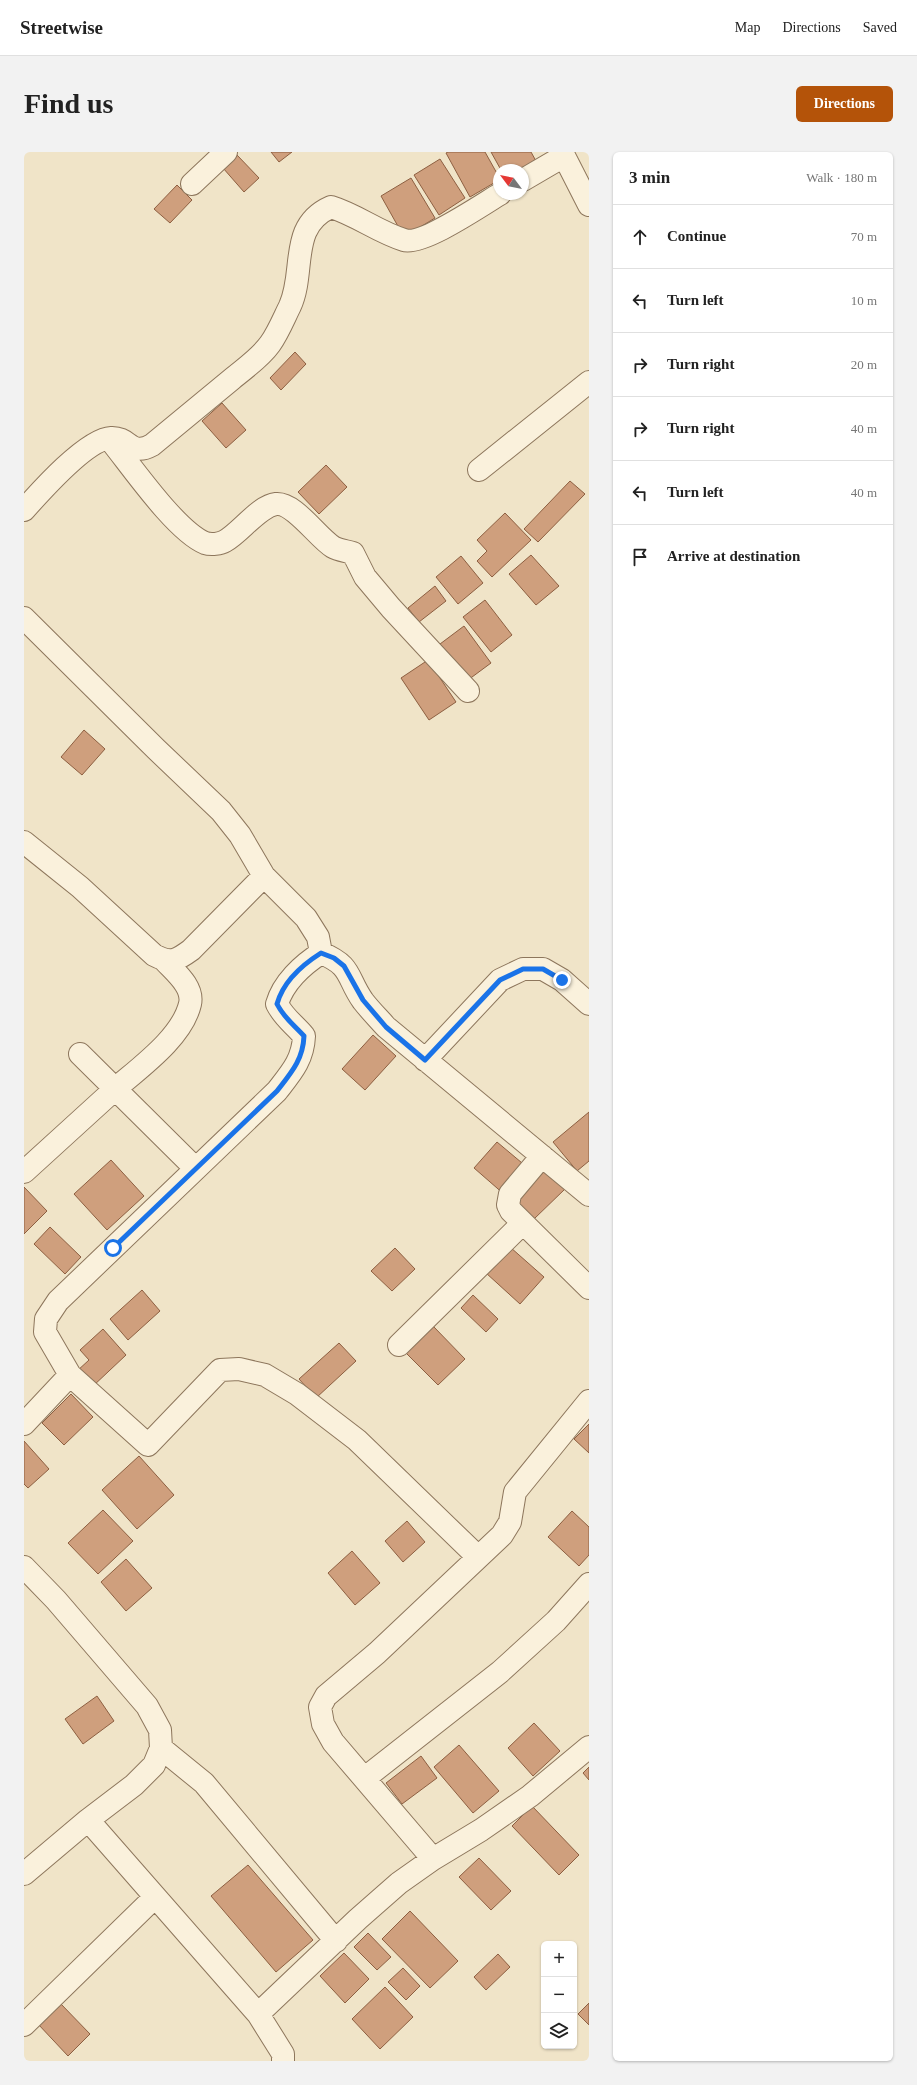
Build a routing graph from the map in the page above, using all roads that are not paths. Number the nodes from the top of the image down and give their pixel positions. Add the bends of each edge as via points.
1 (226, 152) edge
2 (563, 154) edge
3 (529, 176) edge
4 (192, 184) dead end
5 (493, 198) edge
6 (589, 205) edge
7 (589, 382) edge
8 (109, 438) junction
9 (479, 470) dead end
10 (27, 500) edge
11 (24, 618) edge
12 (468, 691) dead end
13 (27, 850) edge
14 (264, 876) junction
15 (321, 953) junction
16 (165, 961) junction
17 (589, 1004) edge
18 (80, 1054) dead end
19 (425, 1060) junction
20 (115, 1089) junction
21 (542, 1156) junction
22 (195, 1168) junction
23 (24, 1172) edge
24 (589, 1195) edge
25 (523, 1223) junction
26 (589, 1288) edge
27 (399, 1345) dead end
28 (70, 1375) junction
29 (589, 1401) edge
30 (24, 1424) edge
31 (478, 1557) junction
32 (24, 1567) edge
33 (589, 1584) edge
34 (589, 1747) edge
35 (161, 1748) junction
36 (365, 1778) junction
37 (88, 1820) junction
38 (432, 1859) junction
39 (24, 1874) edge
40 (155, 1897) junction
41 (336, 1941) junction
42 (258, 2014) junction
43 (24, 2025) edge
44 (283, 2061) edge

1 - 4 street
2 - 3 street
2 - 6 street
5 - 8 street via 423,238 406,241 345,212 331,207 322,211 311,222 301,243 298,276 291,304 270,343 250,364 152,445 142,450 133,449 118,438
7 - 9 street
8 - 10 street via 92,444
8 - 12 street via 172,516 186,530 206,543 221,544 236,535 263,509 276,504 286,506 333,547 353,553 365,577
11 - 14 street via 221,811 240,835
13 - 16 street via 80,887 154,955
14 - 15 street via 306,918 318,937
14 - 16 street via 191,950 177,960
15 - 19 street via 334,958 344,966 363,1000 386,1027
15 - 22 street via 291,979 280,992 277,1004 283,1017 304,1036 304,1049 296,1066 277,1091
16 - 20 street via 187,985 190,1004 168,1042
17 - 19 street via 562,980 543,969 523,969 500,980
18 - 20 street
19 - 21 street
20 - 22 street
20 - 23 street
21 - 24 street
21 - 25 street via 510,1194 508,1200 512,1211
22 - 28 street via 58,1300 46,1319 45,1332
25 - 26 street
25 - 27 street
28 - 30 street
28 - 31 street via 148,1445 220,1370 239,1369 265,1375 297,1394 357,1440
29 - 31 street via 514,1492 510,1522 502,1535
31 - 36 street via 377,1653 326,1696 320,1707 323,1724 333,1742
32 - 35 street via 56,1600 147,1706 160,1730
33 - 36 street via 556,1621 500,1672
34 - 38 street via 530,1796
35 - 37 street via 154,1765 134,1785
35 - 41 street via 204,1784
36 - 38 street
37 - 39 street
37 - 40 street
38 - 41 street via 399,1883
40 - 42 street
40 - 43 street
41 - 42 street
42 - 44 street via 282,2054

